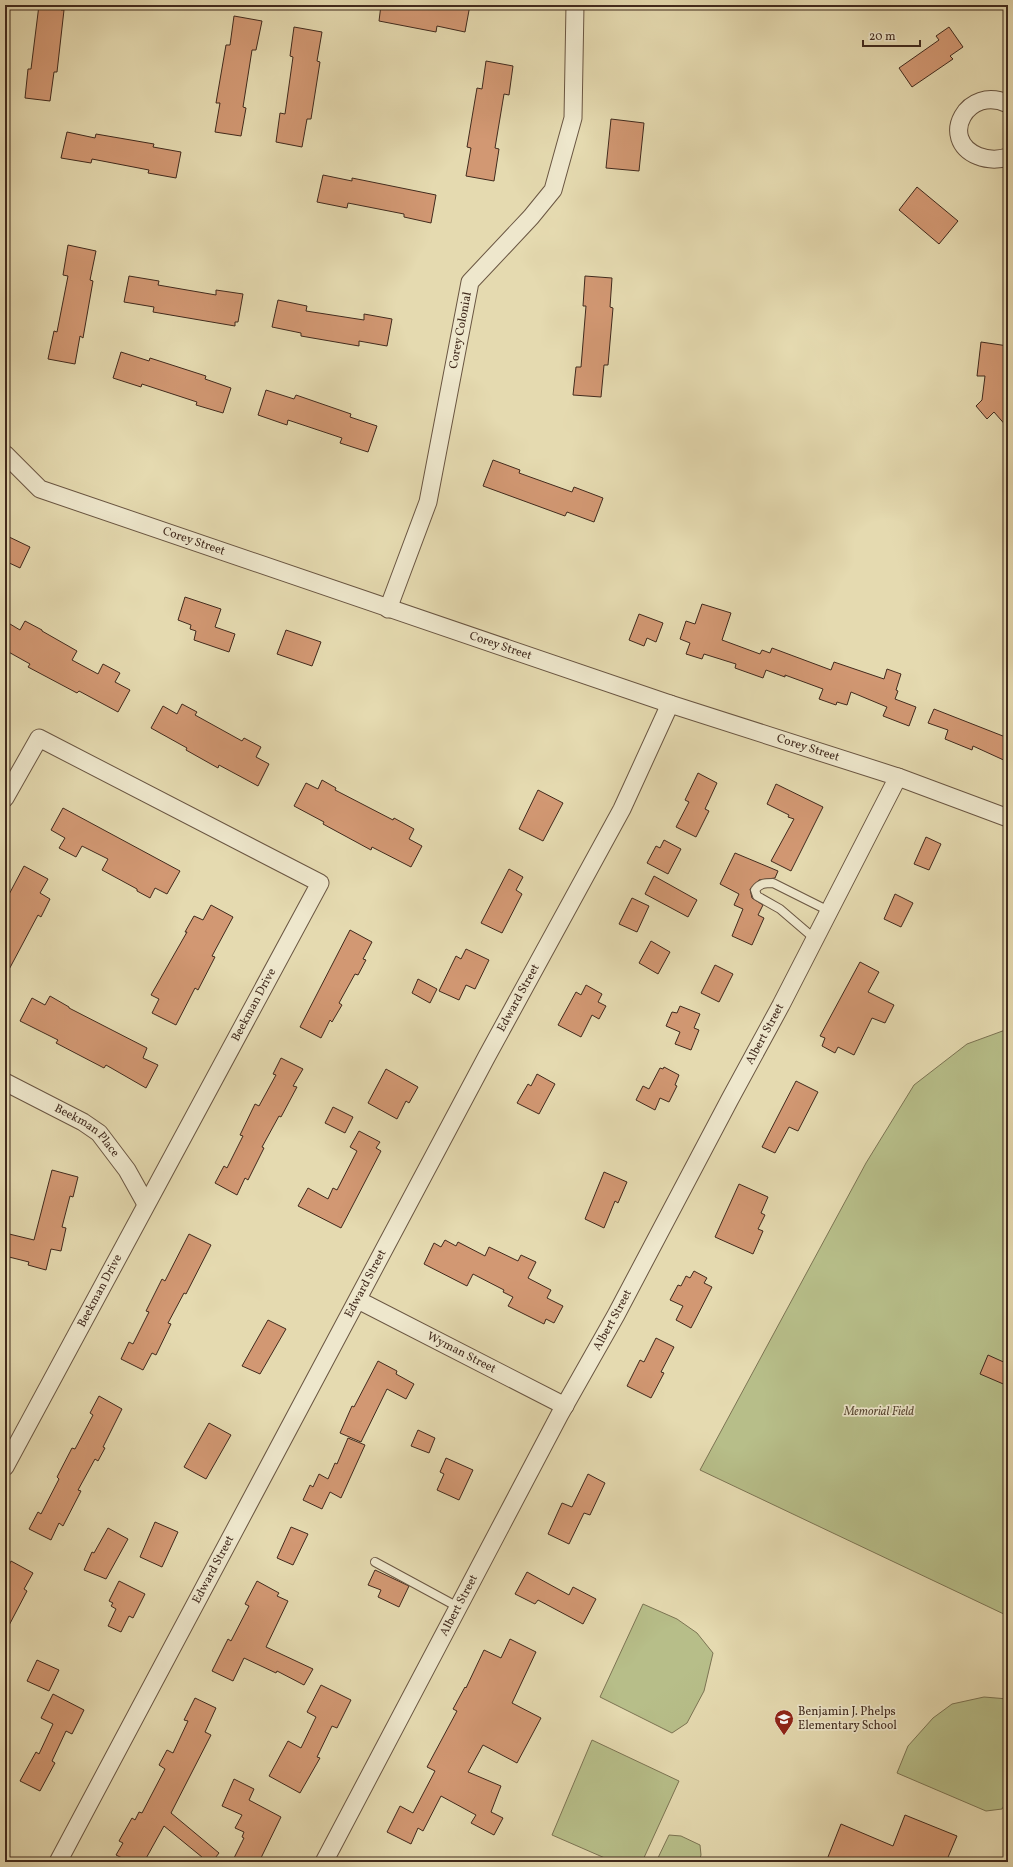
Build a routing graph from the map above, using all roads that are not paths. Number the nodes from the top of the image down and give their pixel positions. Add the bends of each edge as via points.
1 (574, 5) edge
2 (1008, 104) edge
3 (1008, 156) edge
4 (5, 454) edge
5 (388, 609) junction
6 (670, 704) junction
7 (898, 777) junction
8 (5, 798) edge
9 (1008, 818) edge
10 (829, 911) junction
11 (815, 939) junction
12 (5, 1082) edge
13 (146, 1204) junction
14 (358, 1300) junction
15 (565, 1406) junction
16 (5, 1467) edge
17 (375, 1562) dead end
18 (458, 1607) junction
19 (58, 1862) edge
20 (324, 1862) edge

1 - 5 street, Corey Colonial via 573,118 553,190 532,217 470,282 428,502
2 - 3 street via 999,100 978,102 965,111 959,129 963,146 971,153 994,160
4 - 5 street, Corey Street via 40,489
5 - 6 street, Corey Street
6 - 7 street, Corey Street
6 - 14 street, Edward Street via 622,809
7 - 9 street, Corey Street
7 - 10 street, Albert Street
8 - 13 street, Beekman Drive via 39,738 320,883
10 - 11 street, Albert Street
10 - 11 lane via 773,883 765,883 755,890 757,896 780,909
11 - 15 street, Albert Street via 620,1308
12 - 13 street, Beekman Place via 83,1122 99,1133 127,1170
13 - 16 street, Beekman Drive
14 - 15 street, Wyman Street
14 - 19 street, Edward Street
15 - 18 street, Albert Street
17 - 18 lane
18 - 20 street, Albert Street

